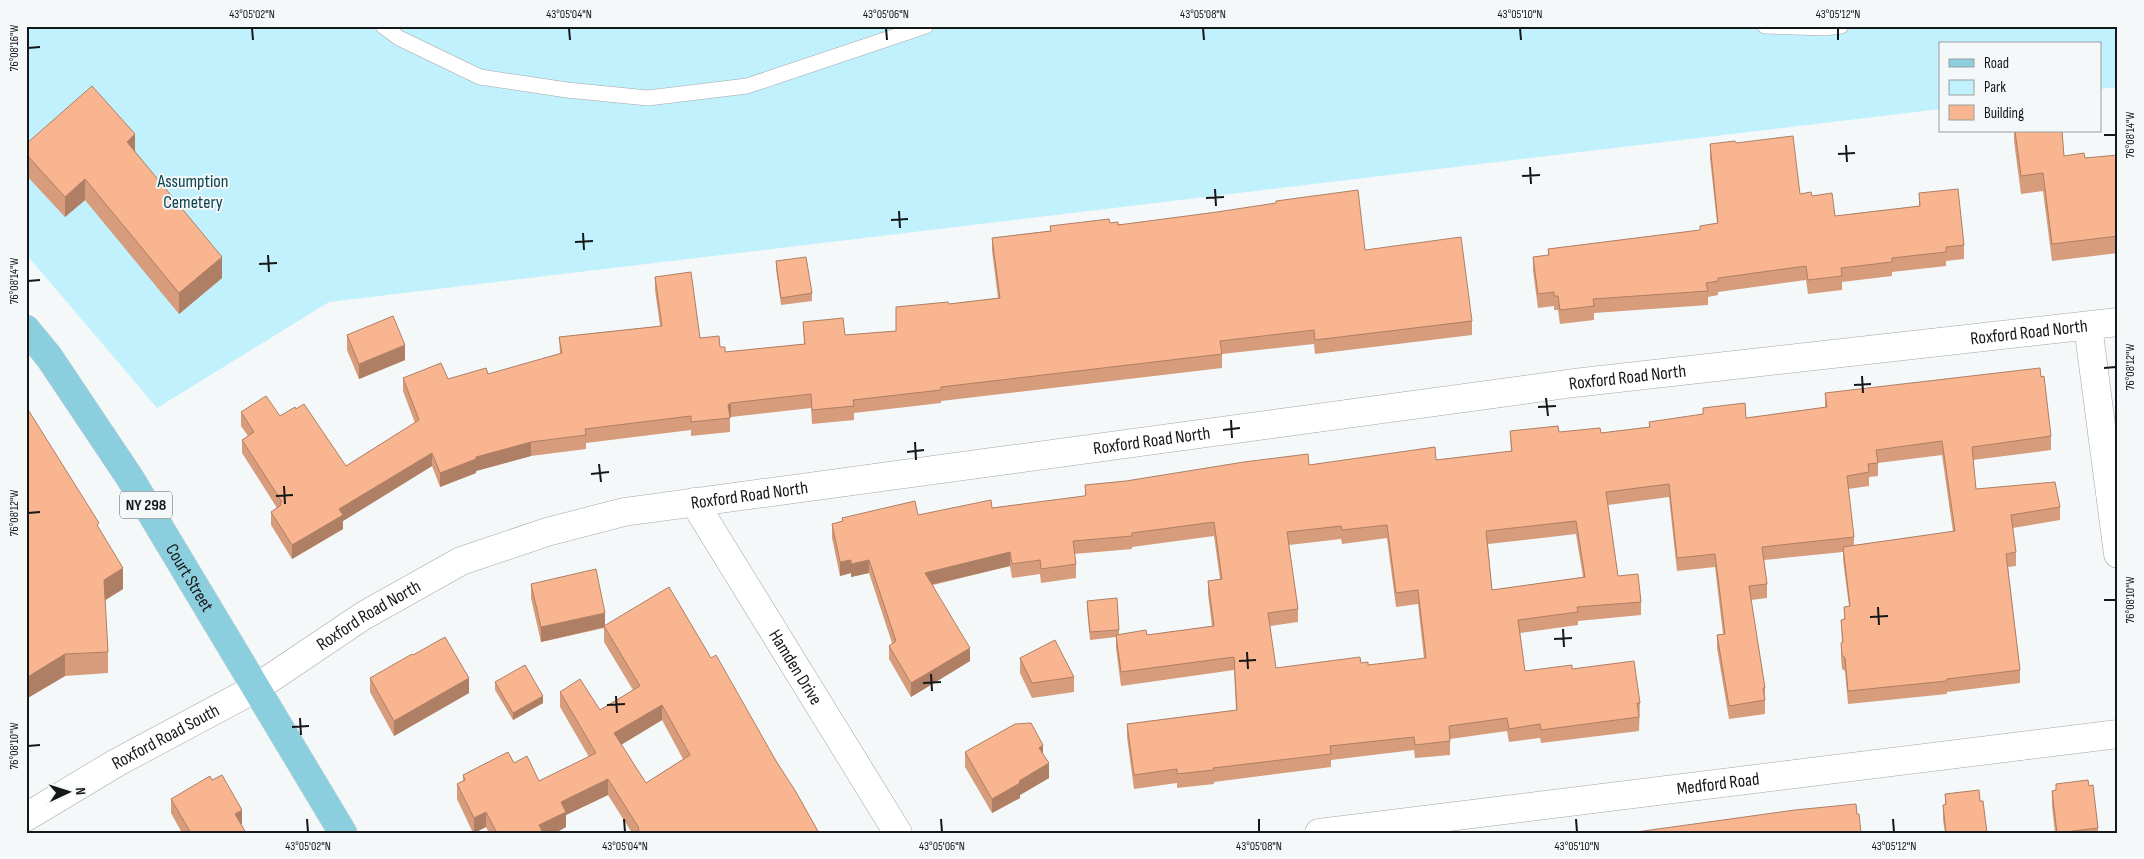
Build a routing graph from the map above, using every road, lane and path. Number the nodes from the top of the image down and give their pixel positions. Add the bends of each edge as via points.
1 (383, 26) edge
2 (926, 26) edge
3 (1765, 26) edge
4 (1841, 26) edge
5 (2118, 322) edge
6 (2088, 326) junction
7 (26, 329) edge
8 (694, 502) junction
9 (2118, 554) edge
10 (256, 688) junction
11 (2118, 734) edge
12 (29, 810) edge
13 (343, 833) edge
14 (898, 833) edge
15 (1319, 833) edge

1 - 2 lane via 399,38 480,77 648,98 747,86
3 - 4 lane
5 - 6 street, Roxford Road North
6 - 8 street, Roxford Road North via 1574,384
6 - 9 street
7 - 10 main road, Court Street / NY 298 via 49,357 130,478
8 - 10 street, Roxford Road North via 624,512 547,532 461,561 363,616
8 - 14 street, Hamden Drive
10 - 12 street, Roxford Road South
10 - 13 main road, Court Street / NY 298
11 - 15 street, Medford Road

